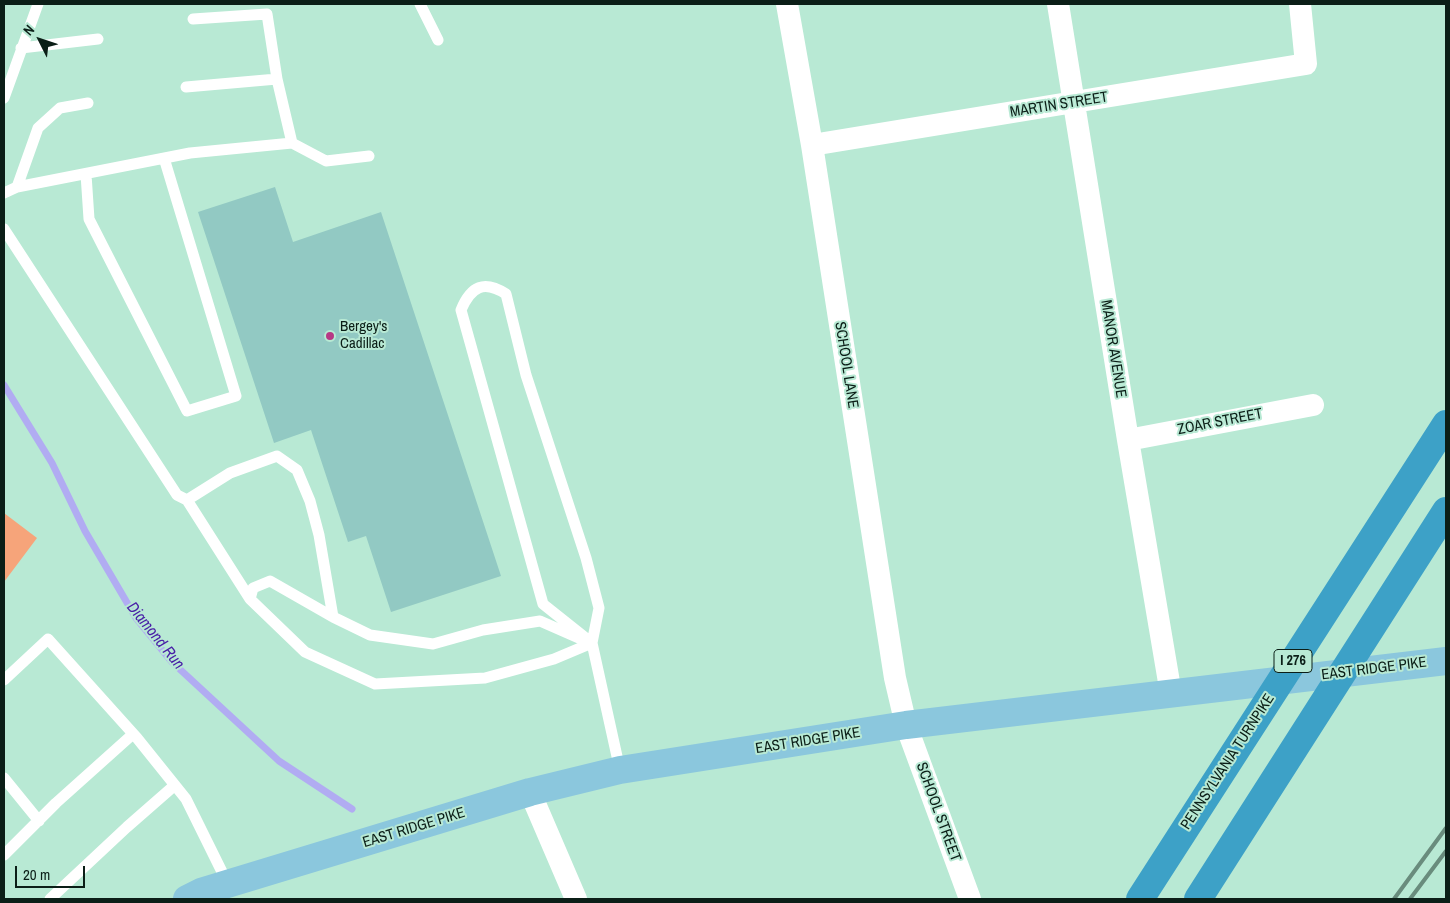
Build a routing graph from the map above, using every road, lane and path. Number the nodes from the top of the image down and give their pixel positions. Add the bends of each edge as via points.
1 (38, 4) edge
2 (420, 4) edge
3 (787, 4) edge
4 (1058, 4) edge
5 (1300, 4) edge
6 (193, 19) dead end
7 (98, 39) dead end
8 (438, 40) dead end
9 (22, 48) junction
10 (277, 79) junction
11 (186, 87) dead end
12 (4, 98) edge
13 (1074, 102) junction
14 (88, 103) dead end
15 (292, 143) junction
16 (812, 145) junction
17 (369, 156) dead end
18 (164, 158) junction
19 (86, 174) junction
20 (17, 187) junction
21 (4, 193) edge
22 (4, 229) edge
23 (1313, 405) dead end
24 (1446, 424) edge
25 (1128, 440) junction
26 (187, 500) junction
27 (1446, 511) edge
28 (250, 599) junction
29 (333, 617) junction
30 (592, 643) junction
31 (1446, 661) edge
32 (4, 680) edge
33 (1171, 694) junction
34 (906, 725) junction
35 (133, 734) junction
36 (620, 770) junction
37 (4, 778) edge
38 (176, 785) junction
39 (530, 792) junction
40 (38, 821) junction
41 (4, 855) edge
42 (228, 884) junction
43 (50, 899) edge
44 (187, 899) edge
45 (576, 899) edge
46 (970, 899) edge
47 (1140, 899) edge
48 (1198, 899) edge

1 - 9 lane
2 - 8 lane
3 - 16 street, SCHOOL LANE
4 - 13 street, MANOR AVENUE
5 - 13 street, MARTIN STREET via 1306,64
6 - 10 lane via 267,14
7 - 9 lane
9 - 12 lane
10 - 11 lane
10 - 15 lane
13 - 16 street, MARTIN STREET
13 - 25 street, MANOR AVENUE
14 - 20 lane via 60,108 38,128
15 - 17 lane via 326,161
15 - 18 lane
16 - 34 street, SCHOOL LANE via 894,668
18 - 19 lane
18 - 19 lane via 236,396 187,411 89,219
19 - 20 lane
20 - 21 lane
22 - 26 lane via 177,495
23 - 25 street, ZOAR STREET
24 - 47 highway, PENNSYLVANIA TURNPIKE / I 276
25 - 33 street, MANOR AVENUE
26 - 28 lane
26 - 29 lane via 230,474 277,456 297,470 310,501
27 - 48 highway
28 - 29 lane via 253,588 270,580
28 - 30 lane via 305,652 375,684 486,678 554,659
29 - 30 lane via 370,635 433,644 483,630 540,621
30 - 30 lane via 599,608 586,558 526,375 506,294 495,287 482,287 473,290 461,310 543,604
30 - 36 lane
31 - 33 main road, EAST RIDGE PIKE
32 - 35 lane via 48,639
33 - 34 main road, EAST RIDGE PIKE
34 - 36 main road, EAST RIDGE PIKE
34 - 46 street, SCHOOL STREET
35 - 38 lane
35 - 40 lane
36 - 39 main road, EAST RIDGE PIKE
37 - 40 lane
38 - 42 lane
38 - 43 lane
39 - 42 main road, EAST RIDGE PIKE
39 - 45 street
40 - 41 lane
42 - 44 main road, EAST RIDGE PIKE

